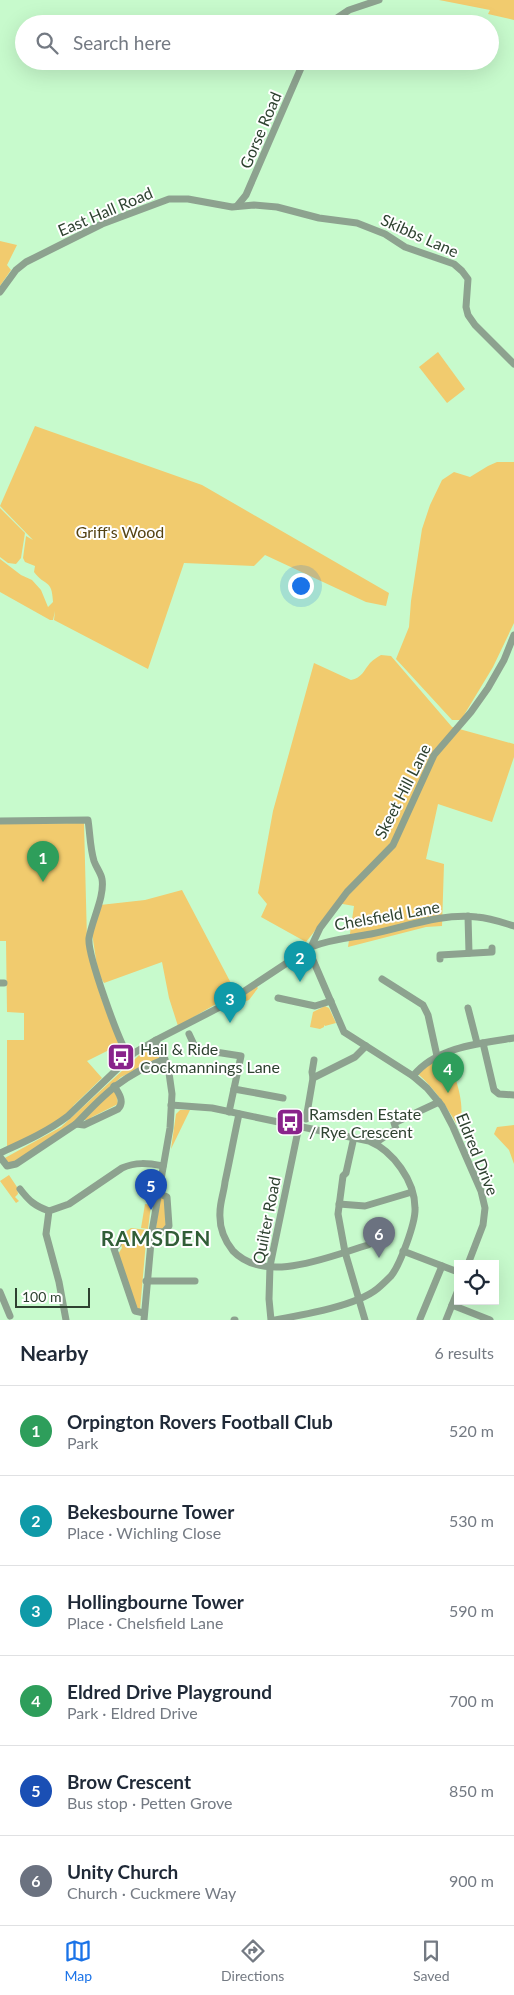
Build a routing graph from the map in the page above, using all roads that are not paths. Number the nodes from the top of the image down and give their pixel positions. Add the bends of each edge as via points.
1 (379, 0) edge
2 (342, 15) edge
3 (300, 70) edge
4 (245, 198) junction
5 (254, 205) junction
6 (236, 207) junction
7 (0, 292) edge
8 (514, 364) edge
9 (514, 634) edge
10 (0, 822) edge
11 (468, 916) junction
12 (514, 926) edge
13 (320, 928) junction
14 (328, 940) junction
15 (312, 946) junction
16 (492, 948) dead end
17 (469, 954) junction
18 (440, 959) dead end
19 (313, 960) dead end
20 (382, 979) dead end
21 (278, 998) dead end
22 (331, 1001) junction
23 (468, 1008) dead end
24 (189, 1034) dead end
25 (514, 1038) edge
26 (156, 1040) junction
27 (480, 1043) junction
28 (366, 1046) junction
29 (437, 1056) junction
30 (129, 1057) junction
31 (165, 1059) junction
32 (314, 1060) dead end
33 (413, 1076) junction
34 (313, 1078) junction
35 (114, 1086) junction
36 (234, 1089) junction
37 (514, 1095) edge
38 (283, 1098) dead end
39 (439, 1102) junction
40 (171, 1105) junction
41 (229, 1112) junction
42 (239, 1114) junction
43 (306, 1119) dead end
44 (76, 1124) junction
45 (298, 1126) junction
46 (354, 1137) junction
47 (375, 1144) junction
48 (0, 1153) edge
49 (0, 1158) edge
50 (163, 1166) junction
51 (20, 1189) dead end
52 (412, 1192) junction
53 (158, 1193) junction
54 (339, 1204) junction
55 (49, 1211) junction
56 (152, 1231) junction
57 (118, 1244) dead end
58 (368, 1246) dead end
59 (403, 1251) junction
60 (345, 1252) junction
61 (470, 1260) edge
62 (270, 1266) junction
63 (442, 1266) junction
64 (454, 1270) edge
65 (146, 1281) junction
66 (195, 1281) dead end
67 (0, 1292) edge
68 (358, 1299) junction
69 (454, 1300) edge
70 (452, 1305) junction
71 (10, 1316) dead end
72 (144, 1317) edge
73 (420, 1319) edge
74 (66, 1320) edge
75 (273, 1320) edge
76 (365, 1320) edge
77 (446, 1320) edge
78 (490, 1320) edge

1 - 2 street
3 - 4 street, Gorse Road
4 - 5 street
4 - 6 street, Gorse Road
5 - 6 street, Skibbs Lane
5 - 8 street, Skibbs Lane via 357,223 385,234 405,247 454,264 468,279 468,316
6 - 7 street, East Hall Road via 188,199 169,199 147,206 102,224 26,262
9 - 13 street, Skeet Hill Lane via 488,688 434,755 393,845 347,892
10 - 30 street via 88,820 94,862 102,878 102,891 89,941 93,963
11 - 12 street, Chelsfield Lane
11 - 14 street, Chelsfield Lane via 424,921
11 - 17 street
13 - 14 street
13 - 15 street, Skeet Hill Lane
14 - 15 street, Chelsfield Lane
15 - 26 street, Chelsfield Lane via 222,1006
16 - 17 street via 492,952
17 - 18 street via 440,955
19 - 22 street, Eldred Drive
20 - 29 street via 423,1005
21 - 22 street via 315,1006
22 - 28 street, Eldred Drive via 344,1032
23 - 27 street
24 - 36 street via 196,1048 241,1056
25 - 27 street
26 - 30 street, Chelsfield Lane
26 - 31 street
27 - 29 street
27 - 37 street via 494,1090 499,1094
28 - 33 street, Eldred Drive
28 - 34 street via 355,1057
29 - 33 street via 421,1066
30 - 48 street, Chelsfield Lane via 62,1121
31 - 35 street
31 - 40 street via 171,1083
32 - 34 street
33 - 39 street, Eldred Drive
34 - 43 street
35 - 44 street
35 - 44 street via 122,1099 118,1109 84,1126
36 - 38 street
36 - 41 street
39 - 47 street via 394,1123 396,1130
39 - 61 street, Eldred Drive via 482,1191 483,1225
40 - 41 street via 201,1106
40 - 50 street
41 - 42 street
42 - 45 street
42 - 62 street via 220,1212 221,1229 227,1244 238,1255 251,1263
44 - 49 street via 16,1164 7,1166
45 - 46 street
45 - 62 street, Quilter Road
46 - 47 street
46 - 54 street
47 - 52 street via 398,1163
50 - 53 street
50 - 55 street via 130,1164 69,1204
51 - 55 street via 35,1206
52 - 54 street via 365,1206
52 - 59 street via 415,1216
53 - 56 street
53 - 56 street via 167,1197 169,1226 164,1232
54 - 60 street
55 - 74 street via 46,1234
56 - 65 street
57 - 72 street via 114,1249 135,1311
58 - 60 street
59 - 63 street
59 - 68 street via 392,1275 376,1290
60 - 62 street via 292,1267
60 - 68 street
62 - 75 street, Quilter Road via 269,1299
63 - 64 street
63 - 73 street
65 - 66 street
65 - 72 street
67 - 71 street
68 - 75 street
68 - 76 street
69 - 70 street
70 - 77 street
70 - 78 street

